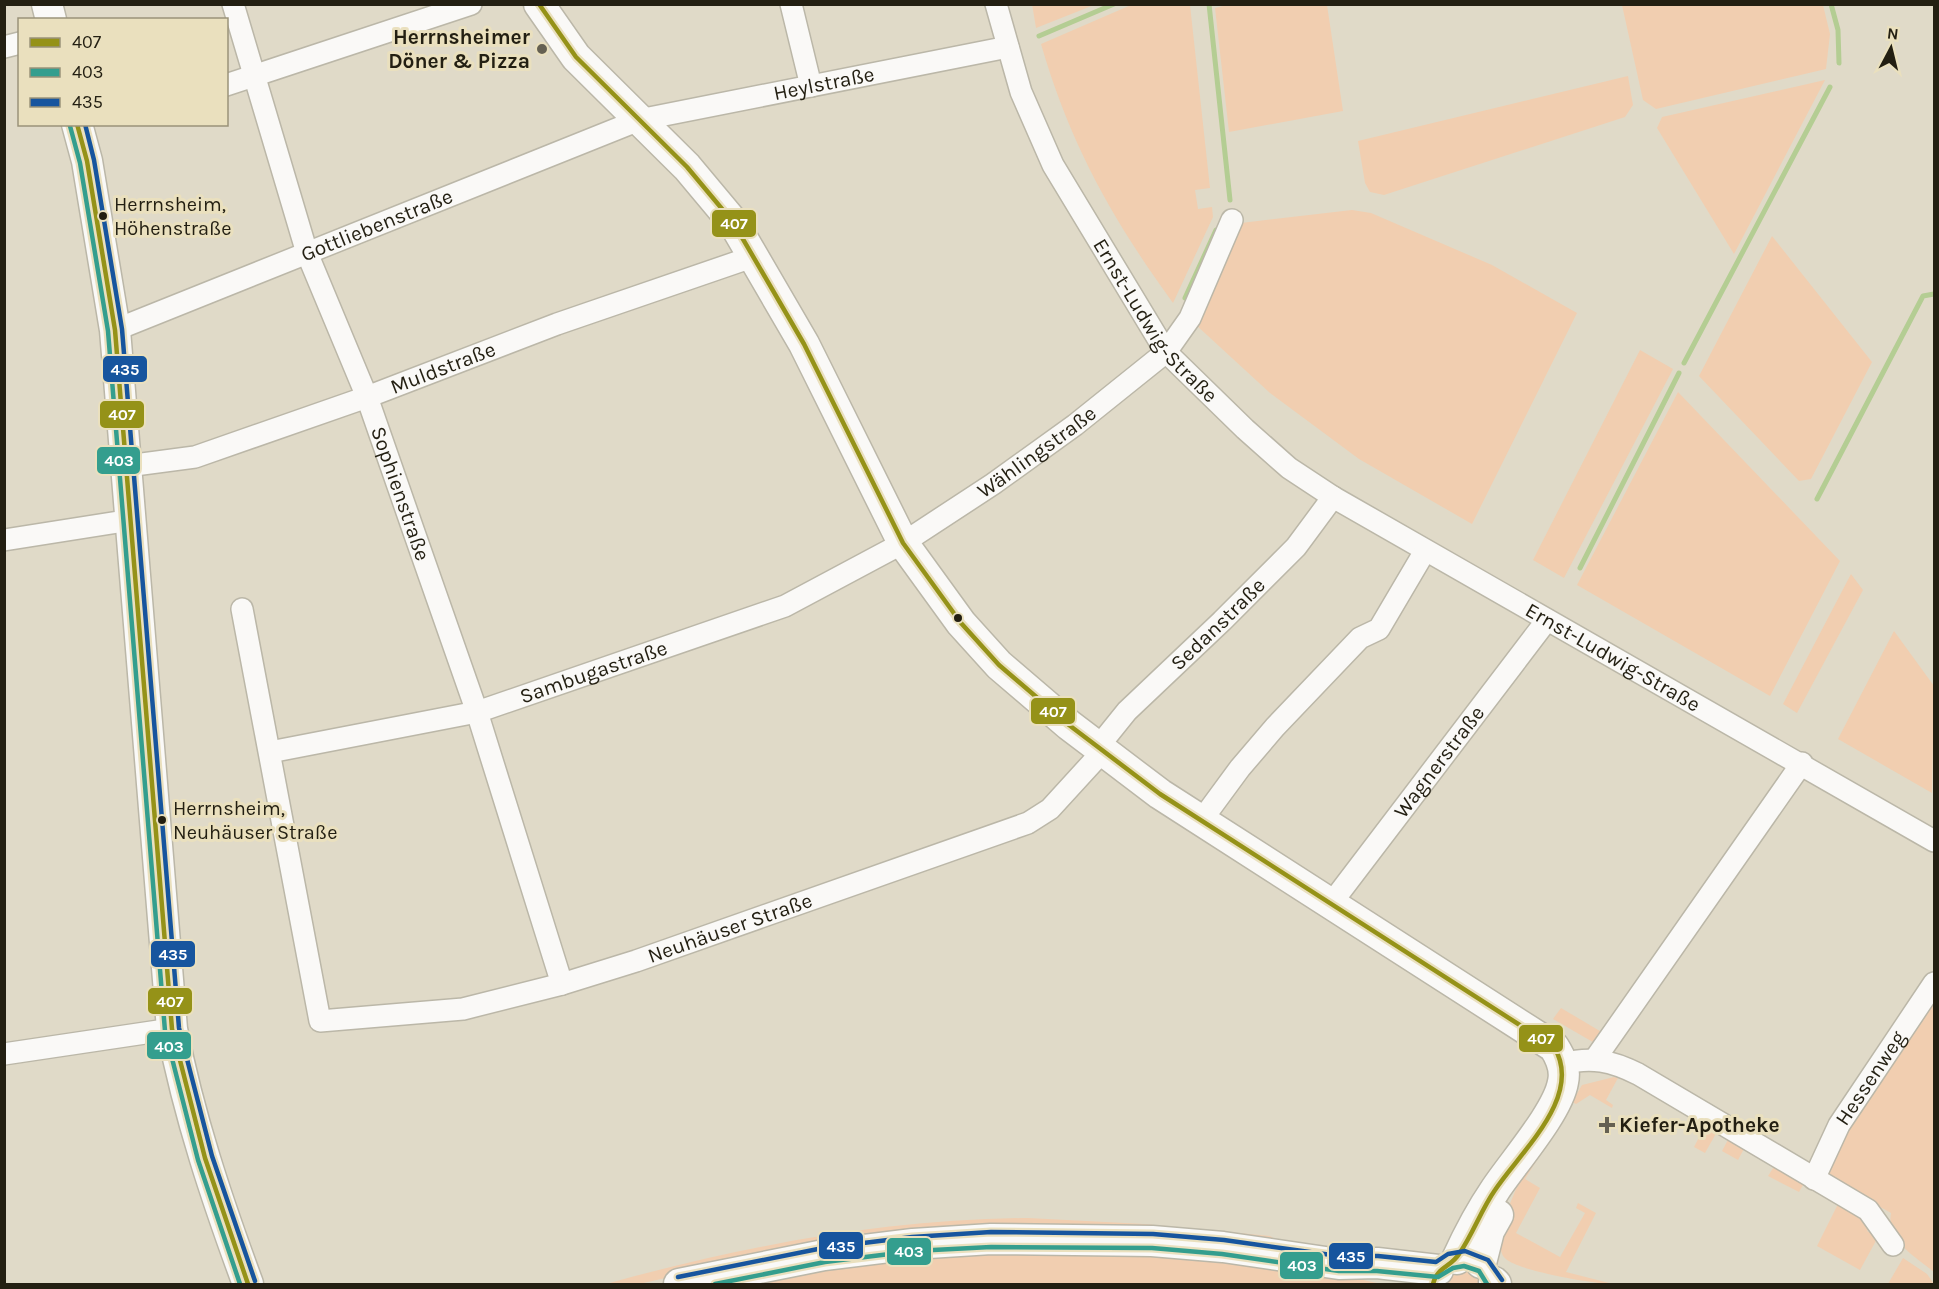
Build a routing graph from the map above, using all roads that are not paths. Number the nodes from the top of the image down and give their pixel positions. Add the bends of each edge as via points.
1 (233, 4) edge
2 (471, 4) edge
3 (539, 4) edge
4 (791, 4) edge
5 (996, 4) edge
6 (1008, 47) junction
7 (255, 77) junction
8 (228, 84) edge
9 (811, 86) junction
10 (639, 120) junction
11 (82, 126) edge
12 (1232, 220) dead end
13 (307, 253) junction
14 (755, 256) junction
15 (115, 330) junction
16 (1166, 352) junction
17 (367, 397) junction
18 (127, 466) junction
19 (1333, 497) junction
20 (131, 520) junction
21 (4, 540) edge
22 (903, 543) junction
23 (1425, 551) junction
24 (242, 609) dead end
25 (1548, 620) junction
26 (477, 712) junction
27 (1100, 749) junction
28 (270, 752) junction
29 (1802, 763) junction
30 (1201, 821) junction
31 (1935, 841) edge
32 (1330, 905) junction
33 (1935, 983) edge
34 (562, 984) junction
35 (172, 1029) junction
36 (4, 1054) edge
37 (1595, 1059) junction
38 (1563, 1064) junction
39 (1814, 1179) junction
40 (1893, 1245) dead end
41 (1338, 1264) junction
42 (1470, 1275) edge
43 (248, 1284) edge
44 (679, 1284) edge
45 (1408, 1284) edge

1 - 7 street, Sophienstraße
2 - 7 street
3 - 10 main road via 576,57
4 - 9 street
5 - 6 street, Ernst-Ludwig-Straße
6 - 9 street, Heylstraße
6 - 16 street, Ernst-Ludwig-Straße via 1021,92 1053,165
7 - 8 street
7 - 13 street, Sophienstraße
9 - 10 street, Heylstraße
10 - 13 street, Gottliebenstraße
10 - 14 main road via 715,197
11 - 15 main road
12 - 16 street, Wählingstraße via 1190,318
13 - 15 street, Gottliebenstraße
13 - 17 street, Sophienstraße
14 - 17 street, Muldstraße via 557,324
14 - 22 main road via 809,354
15 - 18 main road
16 - 19 street, Ernst-Ludwig-Straße via 1280,460
16 - 22 street, Wählingstraße via 1075,425
17 - 18 street, Muldstraße via 195,457
17 - 26 street, Sophienstraße
18 - 20 main road
19 - 23 street, Ernst-Ludwig-Straße
19 - 27 street, Sedanstraße via 1296,547 1127,711
20 - 21 street
20 - 35 main road
22 - 26 street, Sambugastraße via 785,606
22 - 27 main road via 960,623 999,665
23 - 25 street, Ernst-Ludwig-Straße
23 - 30 street via 1379,629 1360,638 1247,760
24 - 28 street
25 - 29 street, Ernst-Ludwig-Straße
25 - 32 street, Wagnerstraße
26 - 28 street, Sambugastraße
26 - 34 street, Sophienstraße
27 - 30 main road
27 - 34 street, Neuhäuser Straße via 1050,809 1028,823
28 - 34 street, Neuhäuser Straße via 320,1022 463,1009
29 - 31 street, Ernst-Ludwig-Straße
29 - 37 street
30 - 32 main road
32 - 38 main road via 1554,1047
33 - 39 street, Hessenweg via 1839,1125
35 - 36 street
35 - 43 main road via 199,1146
37 - 38 street
37 - 39 street via 1638,1074
38 - 42 main road via 1558,1096 1521,1157 1496,1189
39 - 40 street via 1868,1210
41 - 42 main road via 1377,1263
41 - 44 main road via 1163,1241 991,1239 824,1255
41 - 45 main road

